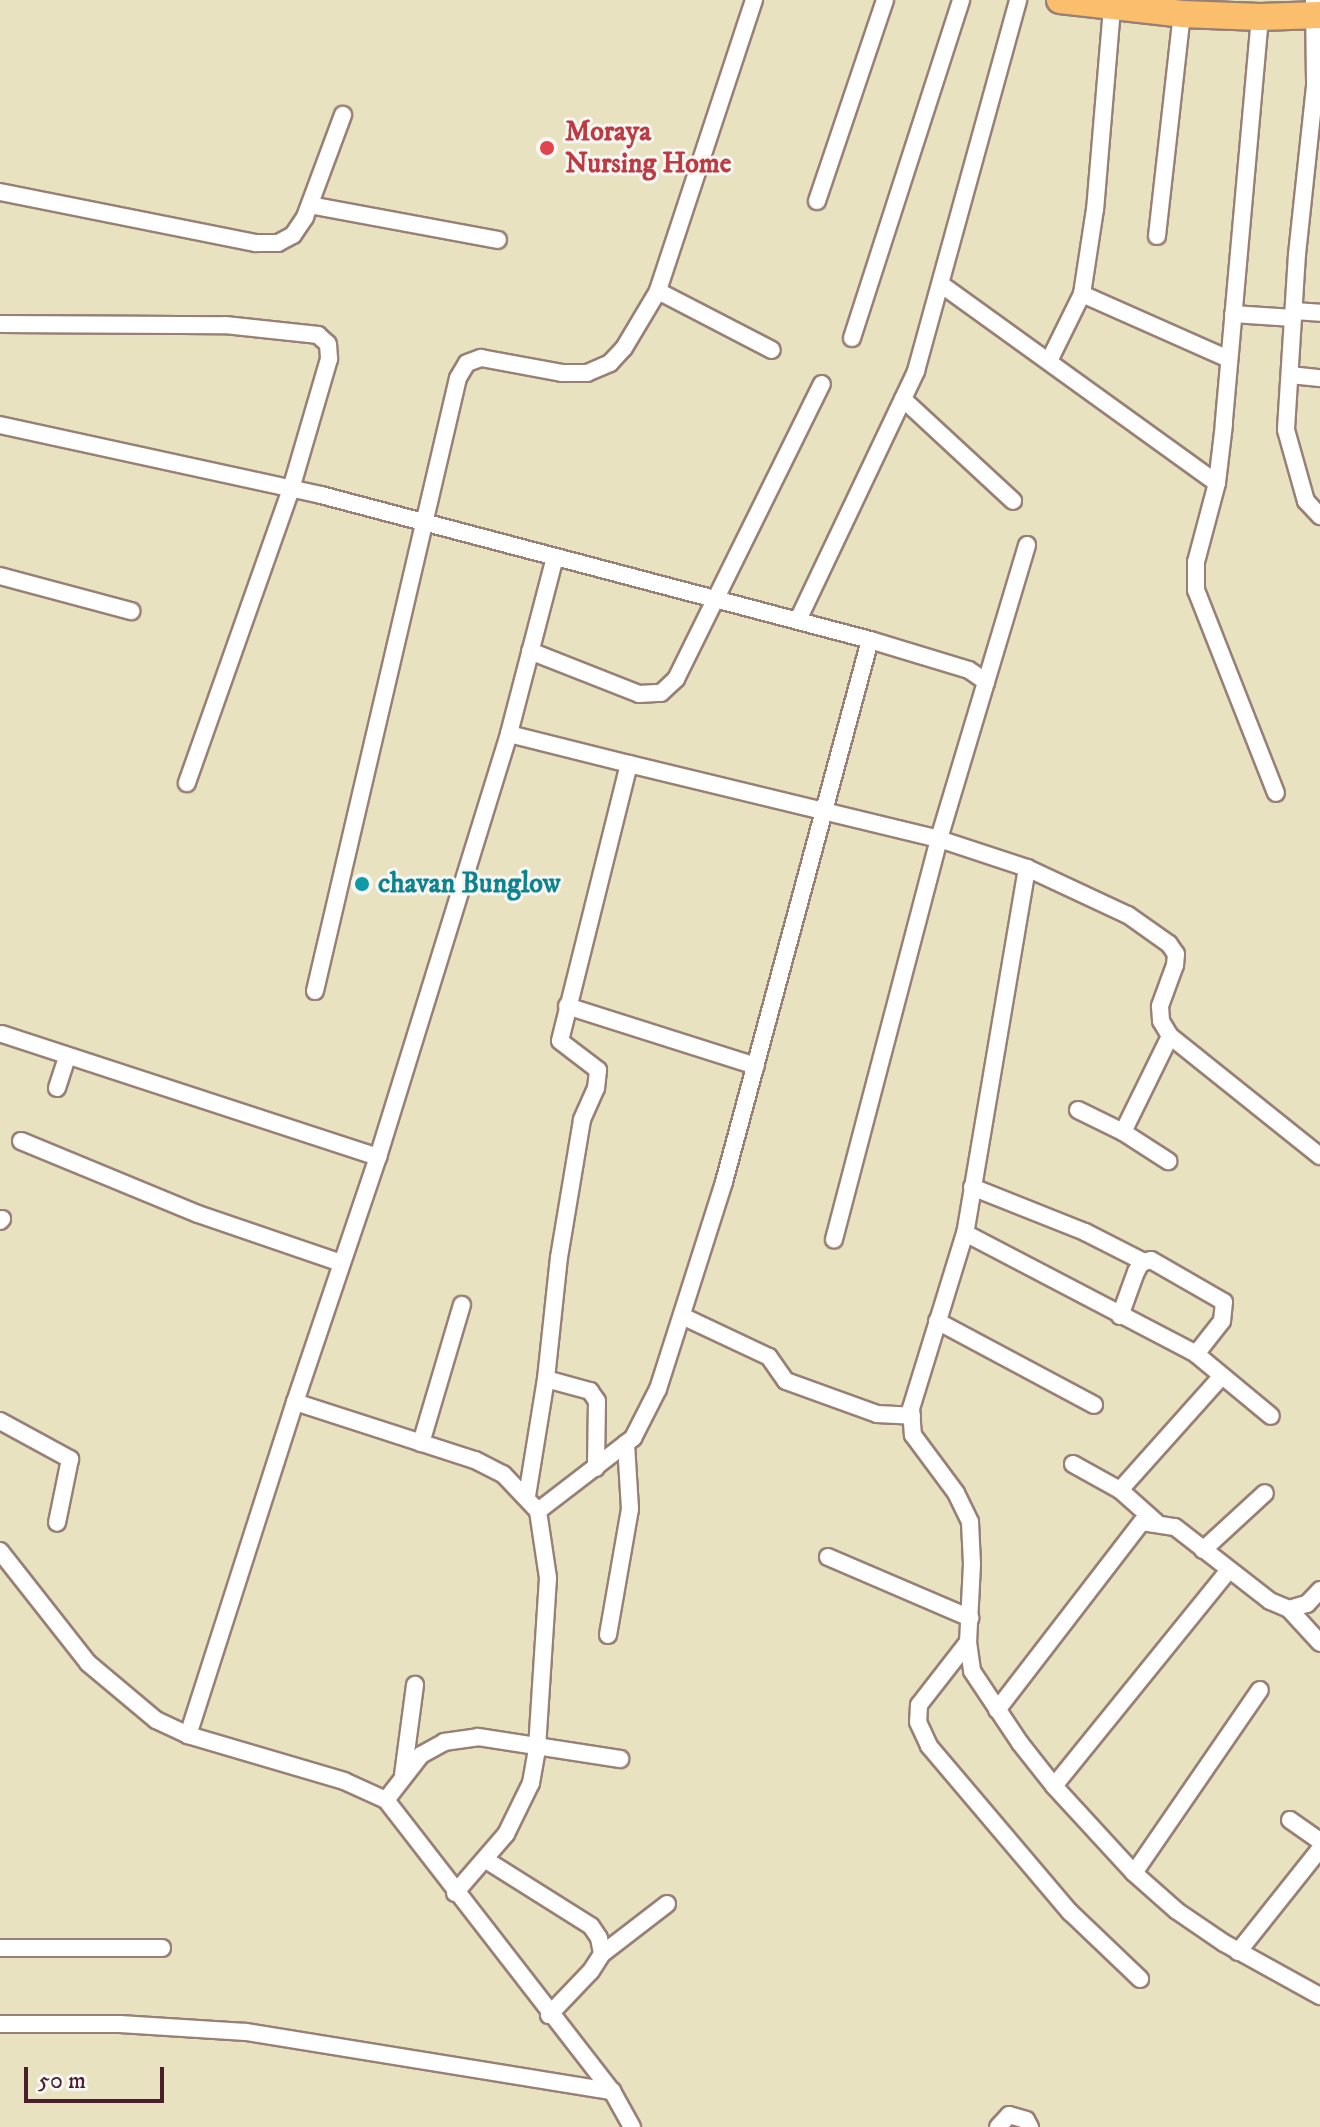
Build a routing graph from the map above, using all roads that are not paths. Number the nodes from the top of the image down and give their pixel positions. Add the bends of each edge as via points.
1 (754, 0) edge
2 (885, 0) edge
3 (961, 0) edge
4 (1018, 0) edge
5 (1060, 0) edge
6 (1112, 8) junction
7 (1316, 10) edge
8 (1182, 14) junction
9 (1260, 17) junction
10 (343, 115) dead end
11 (0, 192) edge
12 (817, 201) dead end
13 (310, 205) junction
14 (1157, 236) dead end
15 (498, 240) dead end
16 (942, 285) junction
17 (658, 291) junction
18 (1082, 294) junction
19 (1320, 313) edge
20 (1233, 314) junction
21 (1293, 315) junction
22 (0, 324) edge
23 (852, 338) dead end
24 (772, 350) dead end
25 (1229, 359) junction
26 (1049, 361) junction
27 (1290, 375) junction
28 (1320, 378) edge
29 (822, 384) dead end
30 (903, 399) junction
31 (0, 425) edge
32 (1217, 483) junction
33 (291, 489) junction
34 (1013, 501) dead end
35 (1320, 516) edge
36 (423, 522) junction
37 (1027, 545) dead end
38 (555, 557) junction
39 (0, 576) edge
40 (715, 599) junction
41 (131, 611) dead end
42 (798, 620) junction
43 (870, 640) junction
44 (530, 651) junction
45 (986, 682) junction
46 (509, 734) junction
47 (629, 764) junction
48 (187, 783) dead end
49 (1276, 793) dead end
50 (825, 809) junction
51 (939, 839) junction
52 (1027, 868) junction
53 (315, 991) dead end
54 (567, 1006) junction
55 (2, 1034) edge
56 (1170, 1036) junction
57 (67, 1057) junction
58 (756, 1066) junction
59 (57, 1088) dead end
60 (1078, 1110) dead end
61 (1123, 1132) junction
62 (21, 1141) dead end
63 (1320, 1156) edge
64 (378, 1157) junction
65 (1168, 1161) dead end
66 (972, 1187) junction
67 (965, 1233) junction
68 (834, 1239) dead end
69 (1144, 1262) junction
70 (341, 1263) junction
71 (462, 1305) dead end
72 (682, 1316) junction
73 (1120, 1316) junction
74 (937, 1321) junction
75 (1196, 1354) junction
76 (1222, 1376) junction
77 (546, 1379) junction
78 (295, 1402) junction
79 (1094, 1405) dead end
80 (912, 1416) junction
81 (1271, 1416) dead end
82 (0, 1421) edge
83 (421, 1443) junction
84 (626, 1443) junction
85 (1073, 1464) dead end
86 (596, 1468) junction
87 (1120, 1490) junction
88 (1265, 1493) dead end
89 (527, 1496) junction
90 (538, 1511) junction
91 (1156, 1522) junction
92 (57, 1523) dead end
93 (1203, 1550) junction
94 (0, 1551) edge
95 (828, 1557) dead end
96 (1228, 1571) junction
97 (1320, 1590) edge
98 (1289, 1609) junction
99 (970, 1618) junction
100 (608, 1635) dead end
101 (968, 1642) junction
102 (1320, 1643) edge
103 (415, 1685) dead end
104 (1260, 1690) dead end
105 (997, 1710) junction
106 (188, 1735) junction
107 (537, 1749) junction
108 (620, 1759) dead end
109 (403, 1776) junction
110 (1054, 1786) junction
111 (386, 1800) junction
112 (1290, 1820) dead end
113 (1320, 1841) edge
114 (1320, 1849) edge
115 (486, 1860) junction
116 (1134, 1873) junction
117 (455, 1893) junction
118 (667, 1904) dead end
119 (0, 1948) edge
120 (162, 1948) dead end
121 (1238, 1952) junction
122 (602, 1954) junction
123 (1140, 1979) dead end
124 (1320, 1996) edge
125 (549, 2015) junction
126 (0, 2024) edge
127 (612, 2091) junction
128 (632, 2127) edge
129 (998, 2127) edge
130 (1030, 2127) edge

1 - 17 street
2 - 12 street
3 - 23 street
4 - 16 street
5 - 6 highway
6 - 8 highway
6 - 18 street via 1095,209
7 - 9 highway
7 - 21 street via 1315,86
8 - 9 highway
8 - 14 street
9 - 20 street
10 - 13 street
11 - 13 street via 256,243 278,243 293,235
13 - 15 street
16 - 26 street
16 - 30 street
17 - 24 street
17 - 36 street via 624,348 610,363 587,373 481,358 467,363 458,378
18 - 25 street
18 - 26 street
19 - 21 street
20 - 21 street
20 - 25 street
21 - 27 street
22 - 33 street via 180,323 318,335 328,344 329,359
25 - 32 street
26 - 32 street
27 - 28 street
27 - 35 street via 1286,430 1306,501
29 - 40 street
30 - 34 street
30 - 42 street
31 - 33 street
32 - 49 street via 1196,562 1196,590
33 - 36 street
33 - 48 street
36 - 38 street
36 - 53 street
37 - 45 street
38 - 40 street
38 - 44 street
39 - 41 street
40 - 42 street
40 - 44 street via 676,679 661,693 639,694
42 - 43 street
43 - 45 street via 969,670
43 - 50 street
44 - 46 street
45 - 51 street
46 - 47 street
46 - 64 street
47 - 50 street
47 - 54 street
50 - 51 street
50 - 58 street
51 - 52 street
51 - 68 street
52 - 56 street via 1128,915 1169,944 1175,965 1160,1006
52 - 66 street
54 - 58 street
54 - 77 street via 560,1041 598,1070 582,1120
55 - 57 street
56 - 61 street
56 - 63 street
57 - 59 street
57 - 64 street
58 - 72 street
60 - 61 street
61 - 65 street
62 - 70 street via 198,1214
64 - 70 street
66 - 67 street
66 - 69 street
67 - 73 street
67 - 74 street
69 - 73 street
69 - 75 street via 1151,1260 1224,1302 1222,1321
70 - 78 street
71 - 83 street
72 - 80 street via 769,1357 786,1381 877,1414
72 - 84 street via 658,1389
73 - 75 street
74 - 79 street
74 - 80 street
75 - 76 street
76 - 81 street
76 - 87 street
77 - 86 street via 590,1391 597,1401
77 - 89 street
78 - 83 street
78 - 106 street
80 - 99 street via 913,1435 956,1493 970,1522
82 - 92 street via 70,1459
83 - 89 street via 503,1474
84 - 86 street
84 - 100 street via 630,1509
85 - 87 street
86 - 90 street
87 - 91 street
88 - 93 street
89 - 90 street
90 - 107 street via 548,1578
91 - 93 street via 1175,1527
91 - 105 street via 1142,1522
93 - 96 street
94 - 106 street via 88,1663 156,1720
95 - 99 street
96 - 98 street
96 - 110 street
97 - 98 street via 1307,1604
98 - 102 street
99 - 101 street
101 - 105 street via 972,1671
101 - 123 street via 919,1705 918,1722 929,1746 1060,1901
103 - 109 street
104 - 116 street
105 - 110 street
106 - 111 street via 344,1781
107 - 108 street
107 - 109 street via 478,1737 444,1742 421,1755
107 - 115 street via 520,1810
109 - 111 street
110 - 116 street
111 - 117 street
112 - 113 street
114 - 121 street
115 - 117 street
115 - 122 street via 591,1926
116 - 121 street via 1177,1911
117 - 125 street
118 - 122 street
119 - 120 street
121 - 124 street
122 - 125 street
125 - 127 street
126 - 127 street via 246,2032
127 - 128 street
129 - 130 street via 1009,2115 1026,2120

